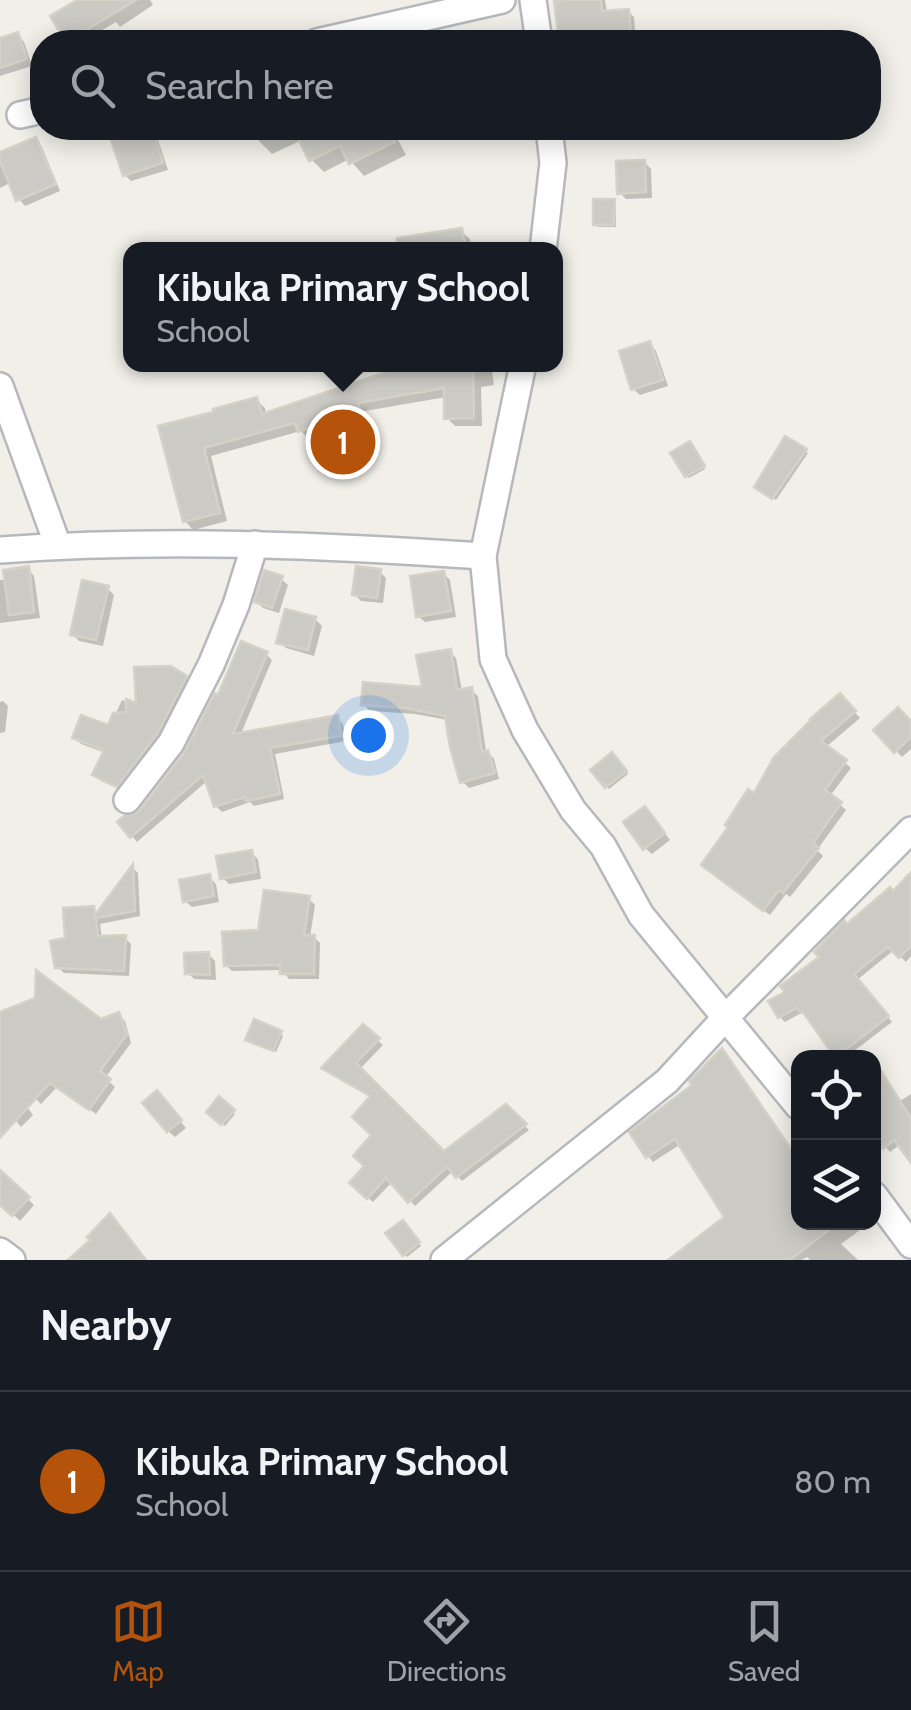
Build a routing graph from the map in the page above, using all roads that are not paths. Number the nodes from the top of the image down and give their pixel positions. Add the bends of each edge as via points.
1 (502, 0) edge
2 (533, 0) edge
3 (370, 30) edge
4 (537, 30) edge
5 (551, 140) edge
6 (545, 242) edge
7 (521, 372) edge
8 (0, 386) edge
9 (254, 544) junction
10 (58, 546) junction
11 (0, 550) edge
12 (483, 556) junction
13 (127, 800) dead end
14 (911, 830) edge
15 (724, 1018) junction
16 (791, 1098) edge
17 (881, 1204) edge
18 (911, 1245) edge
19 (0, 1251) edge
20 (12, 1260) edge
21 (444, 1260) edge

1 - 3 street
2 - 4 street
5 - 6 street
7 - 12 street
8 - 10 street
9 - 10 street
9 - 12 street
9 - 13 street via 236,606 172,743
10 - 11 street
12 - 15 street via 493,659 525,730 641,915
14 - 15 street
15 - 16 street
15 - 21 street via 668,1082
17 - 18 street
19 - 20 street

